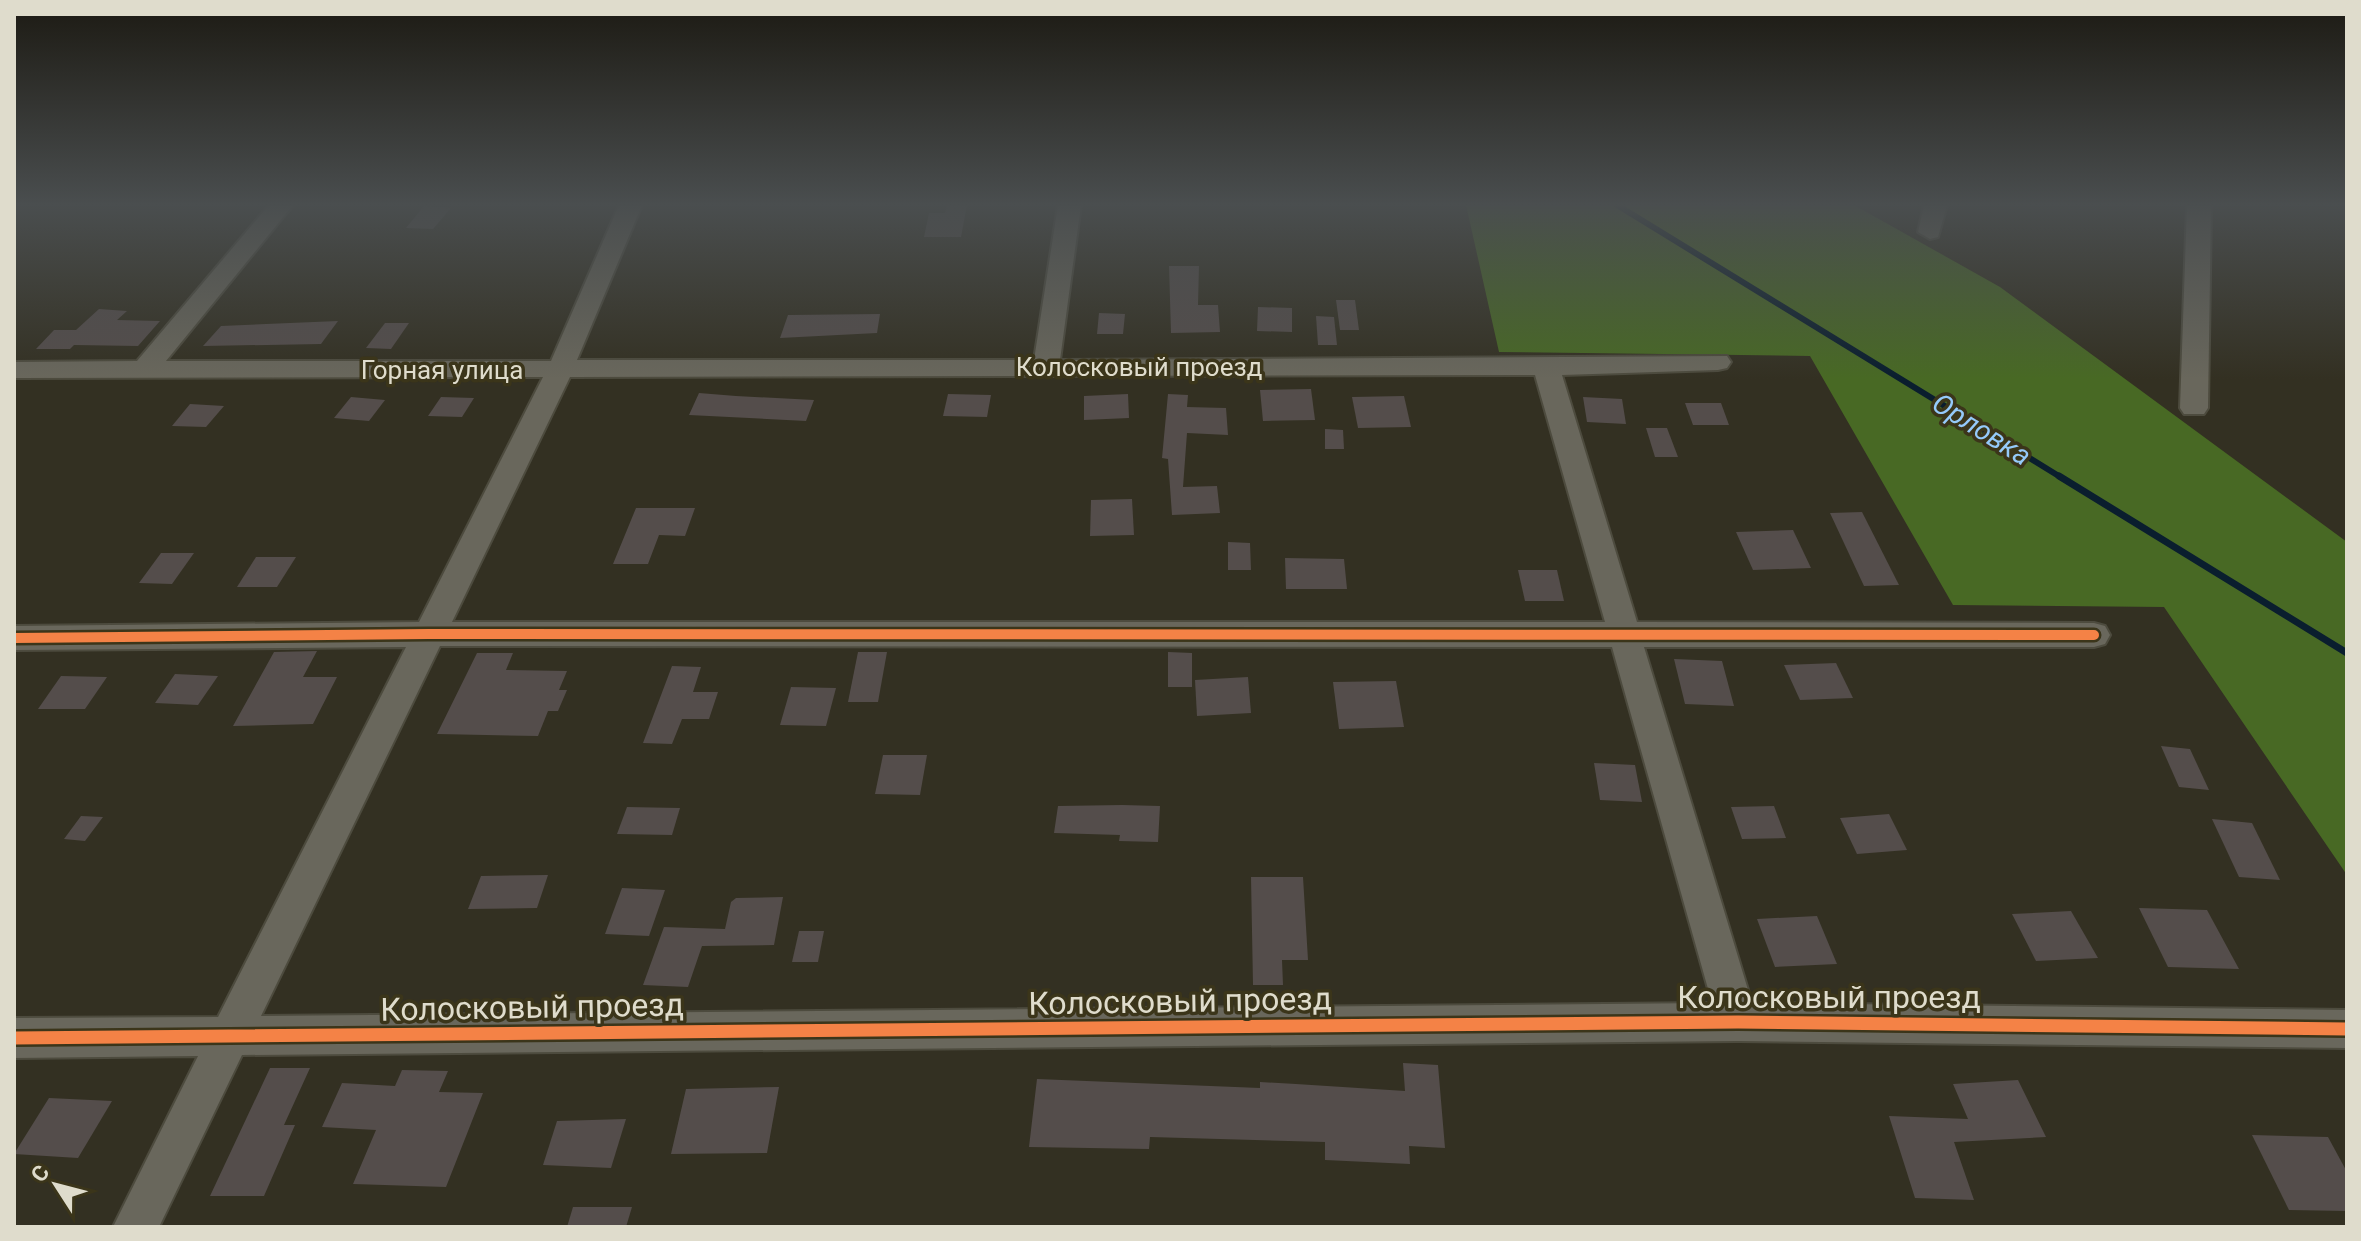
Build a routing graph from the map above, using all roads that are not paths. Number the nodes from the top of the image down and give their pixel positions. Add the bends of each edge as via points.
1 (233, 263) edge
2 (605, 263) edge
3 (1061, 263) edge
4 (2198, 263) edge
5 (1718, 362) dead end
6 (1046, 367) junction
7 (1546, 367) junction
8 (145, 369) junction
9 (14, 370) edge
10 (560, 370) junction
11 (2194, 408) dead end
12 (428, 634) junction
13 (1623, 634) junction
14 (2094, 635) dead end
15 (14, 638) edge
16 (1738, 1022) junction
17 (2347, 1029) edge
18 (232, 1035) junction
19 (14, 1038) edge
20 (135, 1227) edge

1 - 8 street
2 - 10 street, Горная улица
3 - 6 street
4 - 11 street
5 - 7 street, Колосковый проезд
6 - 7 street, Колосковый проезд
6 - 10 street, Колосковый проезд
7 - 13 street
8 - 9 street, Горная улица
8 - 10 street, Горная улица
10 - 12 street
12 - 13 street
12 - 15 street
12 - 18 street
13 - 14 street
13 - 16 street
16 - 17 street, Колосковый проезд
16 - 18 street, Колосковый проезд
18 - 19 street, Колосковый проезд
18 - 20 street

